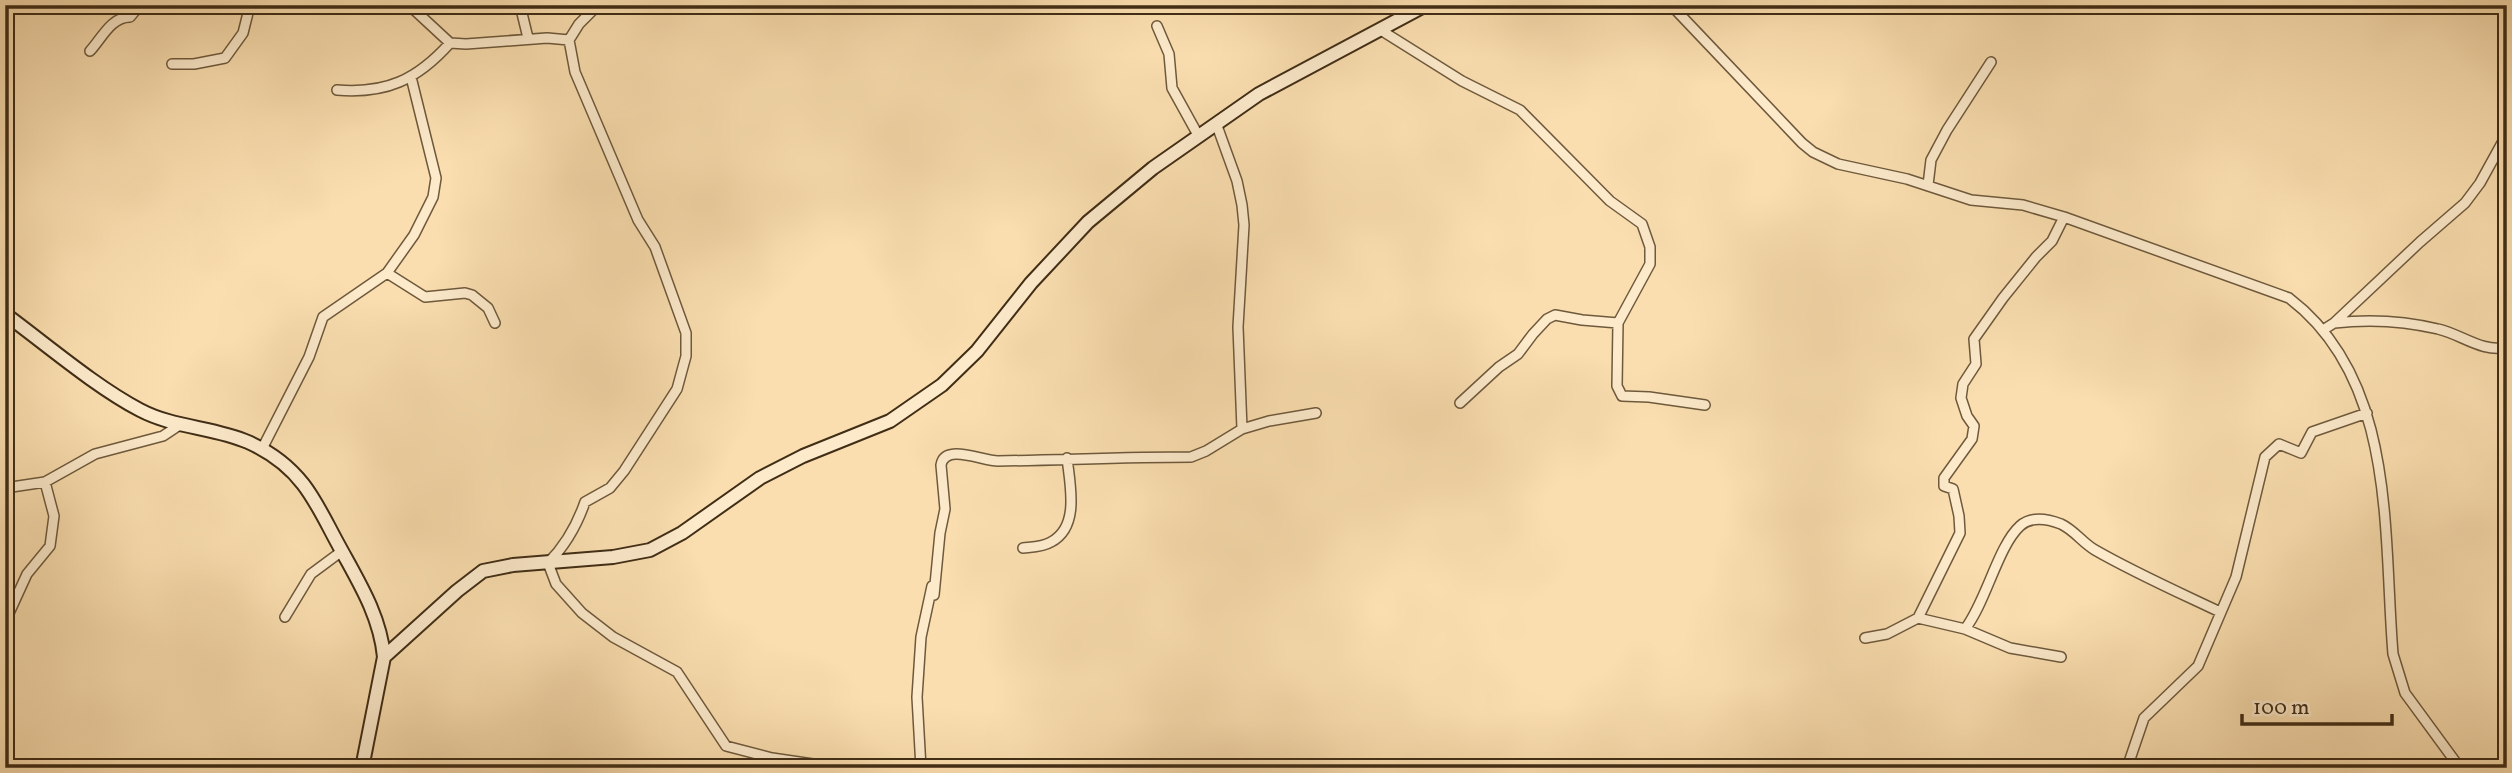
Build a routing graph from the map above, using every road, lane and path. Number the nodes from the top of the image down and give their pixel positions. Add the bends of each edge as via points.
1 (140, 5) edge
2 (250, 5) edge
3 (409, 5) edge
4 (520, 5) edge
5 (598, 5) edge
6 (1426, 5) edge
7 (1671, 5) edge
8 (1157, 26) dead end
9 (1379, 29) junction
10 (528, 38) junction
11 (569, 40) junction
12 (450, 43) junction
13 (90, 51) dead end
14 (1991, 62) dead end
15 (172, 64) dead end
16 (411, 77) junction
17 (337, 90) dead end
18 (1216, 123) junction
19 (2507, 134) edge
20 (1198, 135) junction
21 (1928, 185) junction
22 (2064, 217) junction
23 (387, 273) junction
24 (5, 314) edge
25 (495, 323) dead end
26 (1618, 323) junction
27 (2334, 323) junction
28 (2323, 330) junction
29 (2507, 346) edge
30 (1460, 403) dead end
31 (1705, 405) dead end
32 (1316, 413) dead end
33 (2367, 413) junction
34 (181, 424) junction
35 (1242, 429) junction
36 (262, 449) junction
37 (1067, 458) junction
38 (45, 482) junction
39 (5, 488) edge
40 (1023, 548) dead end
41 (342, 551) junction
42 (548, 563) junction
43 (936, 575) junction
44 (934, 595) dead end
45 (2220, 612) junction
46 (285, 617) dead end
47 (1918, 618) junction
48 (5, 622) edge
49 (1965, 629) junction
50 (1865, 638) dead end
51 (384, 657) junction
52 (2061, 657) dead end
53 (362, 768) edge
54 (840, 768) edge
55 (921, 768) edge
56 (2127, 768) edge
57 (2460, 768) edge

1 - 13 street via 130,17 121,17 107,29
2 - 15 street via 243,33 225,58
3 - 12 street
4 - 10 street
5 - 11 street
6 - 9 street
7 - 21 street via 1813,152 1838,164
8 - 20 street via 1169,54 1172,88
9 - 18 street via 1259,94
9 - 26 street via 1462,81 1520,110 1610,201 1642,224 1650,264
10 - 11 street
10 - 12 street
11 - 42 street via 575,72 638,220 655,247 686,333 686,356 677,389 624,471 610,488 585,502 577,524
12 - 16 street
14 - 21 street via 1931,160
16 - 17 street via 363,93
16 - 23 street via 436,178 433,197 414,235
18 - 20 street
18 - 35 street via 1237,181 1244,225 1238,327
19 - 27 street via 2465,203
20 - 42 street via 1088,222 976,351 942,384 890,421 760,478 650,550
21 - 22 street via 1971,200 2024,205
22 - 28 street via 2289,298
22 - 47 street via 2052,241 1974,339 1976,364 1963,384 1961,398 1974,426 1972,439 1944,478 1944,486 1953,489 1960,533
23 - 25 street via 425,297 472,295 488,308
23 - 36 street via 323,317 309,357
24 - 34 street via 139,410
26 - 30 street via 1555,315
26 - 31 street via 1617,386 1622,396
27 - 28 street
27 - 29 street via 2357,320 2441,329 2492,348
28 - 33 street via 2342,356
32 - 35 street
33 - 45 street via 2312,432 2301,453 2279,444 2265,457 2236,578
33 - 57 street via 2381,474 2393,654 2399,677 2405,693
34 - 36 street via 227,434
34 - 38 street via 163,436 95,454
35 - 37 street via 1191,457
36 - 41 street via 303,484
37 - 40 street via 1067,529 1051,542
37 - 43 street via 995,461 946,454 941,465 945,509
38 - 39 street
38 - 48 street via 54,516 50,546 27,574
41 - 46 street via 310,574
41 - 51 street via 377,622
42 - 51 street via 483,571
42 - 54 street via 556,584 582,613 613,637 677,672 726,746
43 - 44 street
43 - 55 street via 921,637 917,697
45 - 49 street via 2092,549 2061,524 2038,519 2020,526 2010,539
45 - 56 street via 2198,666 2144,718
47 - 49 street
47 - 50 street via 1887,634
49 - 52 street via 2010,648
51 - 53 street

